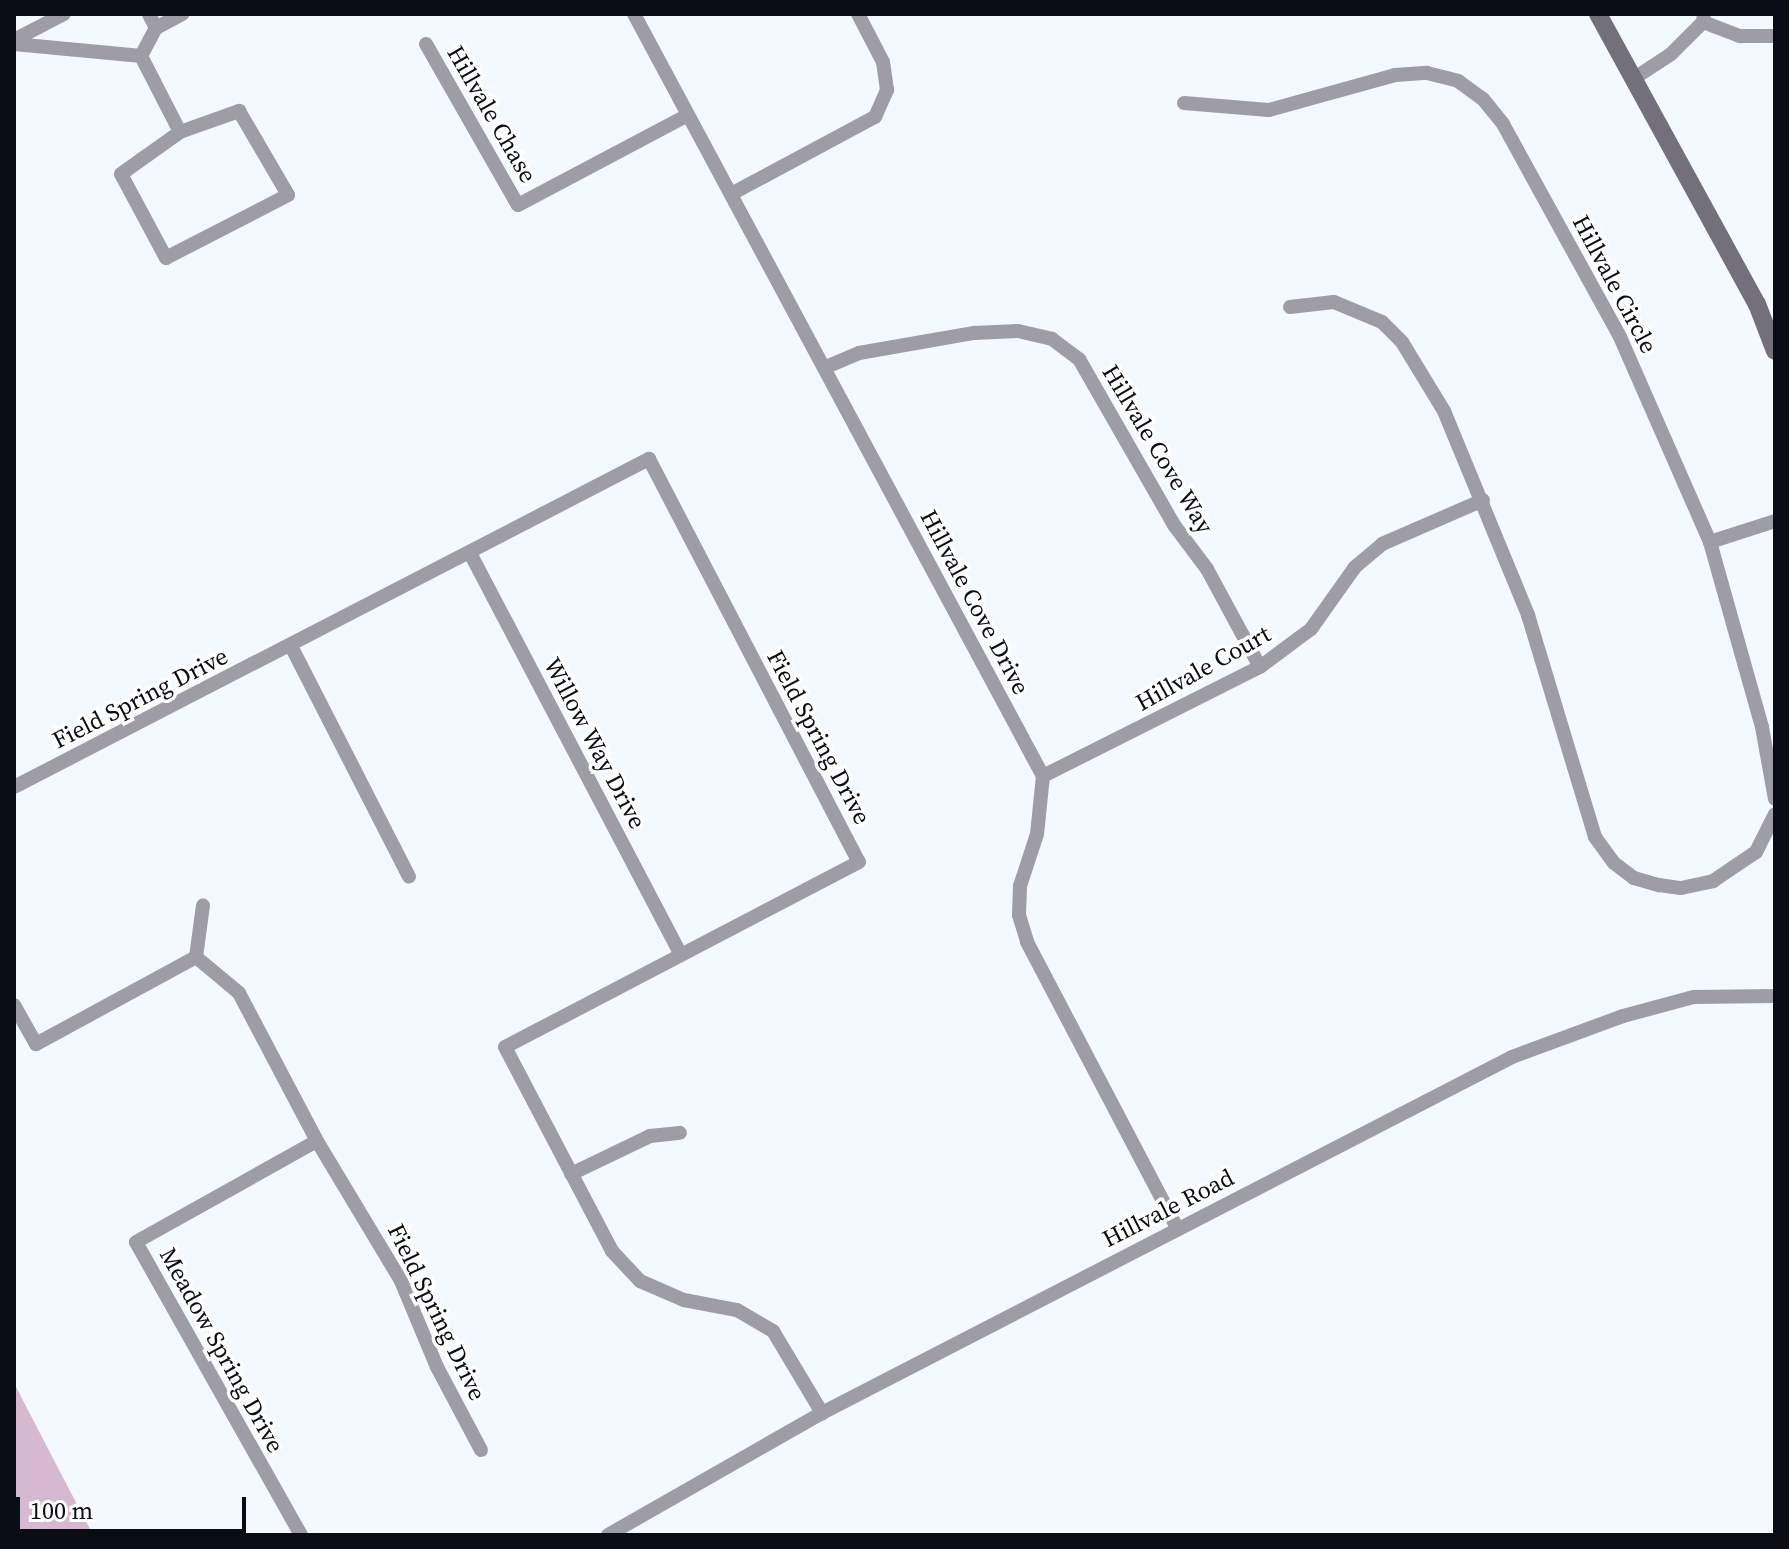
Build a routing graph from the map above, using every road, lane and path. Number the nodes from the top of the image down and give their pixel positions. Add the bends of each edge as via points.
1 (64, 14) edge
2 (149, 14) edge
3 (182, 14) edge
4 (634, 14) edge
5 (858, 14) edge
6 (1598, 14) edge
7 (1703, 18) edge
8 (156, 28) junction
9 (1775, 36) edge
10 (14, 42) edge
11 (426, 44) dead end
12 (141, 56) junction
13 (1633, 79) junction
14 (1184, 103) dead end
15 (688, 115) junction
16 (180, 132) junction
17 (733, 193) junction
18 (1290, 307) dead end
19 (1775, 351) edge
20 (826, 367) junction
21 (1483, 500) junction
22 (1775, 521) edge
23 (1710, 542) junction
24 (470, 553) junction
25 (291, 646) junction
26 (1260, 667) junction
27 (1043, 776) junction
28 (14, 787) edge
29 (1775, 799) edge
30 (1775, 814) edge
31 (409, 877) dead end
32 (203, 905) dead end
33 (680, 953) junction
34 (196, 957) junction
35 (1775, 996) edge
36 (14, 1005) edge
37 (680, 1133) dead end
38 (317, 1141) junction
39 (571, 1174) junction
40 (1177, 1228) junction
41 (822, 1413) junction
42 (481, 1450) dead end
43 (301, 1535) edge
44 (608, 1535) edge

1 - 10 street
2 - 8 street
3 - 8 street
4 - 15 street, Hillvale Cove Drive
5 - 17 street via 883,62 887,90 875,117
6 - 13 main road
7 - 9 street via 1740,36
7 - 13 street via 1671,54
8 - 12 street
10 - 12 street
11 - 15 street, Hillvale Chase via 518,205
12 - 16 street
13 - 19 main road via 1757,304
14 - 23 street, Hillvale Circle via 1292,108 1395,75 1427,73 1458,81 1483,99 1503,124 1620,337
15 - 17 street, Hillvale Cove Drive
16 - 16 street via 121,174 166,258 288,195 239,111
17 - 20 street, Hillvale Cove Drive
18 - 21 street via 1334,302 1357,308 1402,342 1444,411
20 - 26 street, Hillvale Cove Way via 859,353 974,333 1018,331 1052,339 1079,359
20 - 27 street, Hillvale Cove Drive
21 - 26 street, Hillvale Court via 1382,544 1355,567 1311,629
21 - 30 street via 1528,615 1595,837 1614,863 1634,878 1659,885 1681,888 1713,881 1756,852
22 - 23 street
23 - 29 street, Hillvale Circle via 1762,727
24 - 25 street, Field Spring Drive
24 - 33 street, Willow Way Drive
24 - 33 street, Field Spring Drive via 649,459 859,862
25 - 28 street, Field Spring Drive
25 - 31 street
26 - 27 street, Hillvale Court
27 - 40 street via 1037,834 1020,886 1019,915 1027,942
32 - 34 street
33 - 39 street, Field Spring Drive via 505,1047
34 - 36 street via 36,1044
34 - 38 street, Field Spring Drive via 239,993
35 - 40 street, Hillvale Road via 1694,997 1623,1016 1512,1057
37 - 39 street via 650,1136
38 - 42 street, Field Spring Drive via 394,1268
38 - 43 street, Meadow Spring Drive via 136,1242
39 - 41 street, Field Spring Drive via 612,1251 640,1281 684,1300 737,1310 773,1331
40 - 41 street, Hillvale Road
41 - 44 street, Hillvale Road

